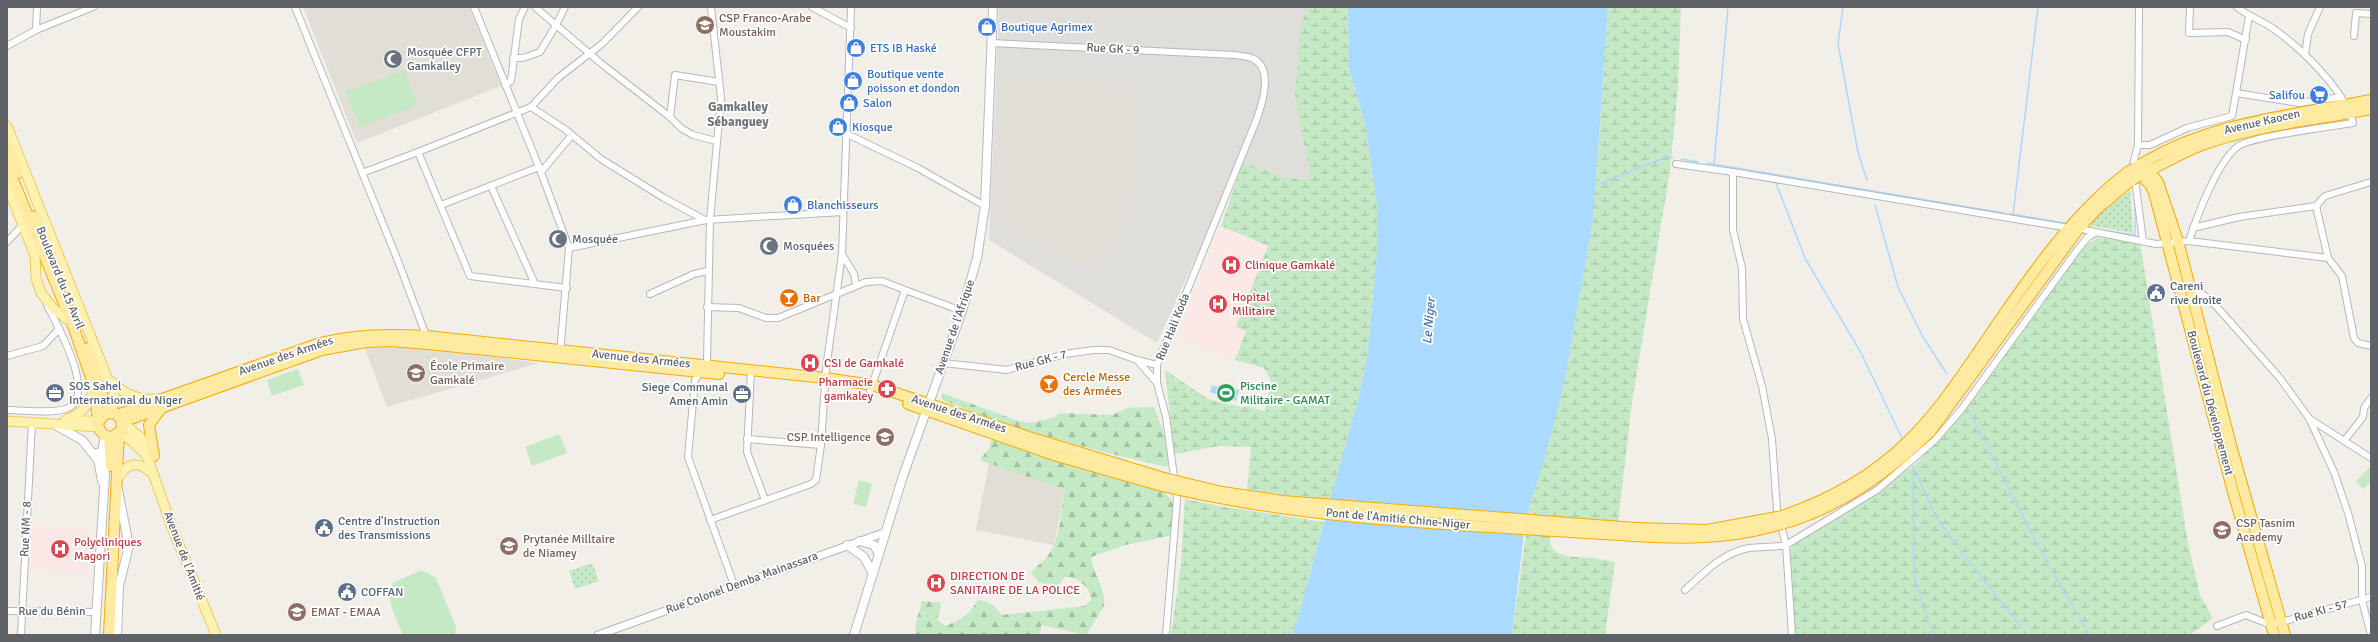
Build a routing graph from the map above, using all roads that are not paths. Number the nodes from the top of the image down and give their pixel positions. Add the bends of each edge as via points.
1 (37, 7) edge
2 (93, 7) edge
3 (295, 7) edge
4 (474, 7) edge
5 (524, 7) edge
6 (535, 7) edge
7 (565, 7) edge
8 (638, 7) edge
9 (711, 7) edge
10 (812, 7) edge
11 (851, 7) edge
12 (993, 7) edge
13 (2139, 7) edge
14 (2190, 7) edge
15 (2237, 7) edge
16 (2320, 7) edge
17 (2247, 12) edge
18 (2371, 14) edge
19 (556, 25) junction
20 (851, 28) junction
21 (36, 30) junction
22 (2354, 36) dead end
23 (2246, 40) junction
24 (991, 43) junction
25 (7, 46) edge
26 (590, 52) junction
27 (2305, 55) junction
28 (514, 58) junction
29 (1253, 58) joint
30 (719, 82) junction
31 (505, 85) junction
32 (2236, 93) junction
33 (2371, 100) edge
34 (2346, 105) junction
35 (531, 107) junction
36 (2371, 109) edge
37 (516, 112) junction
38 (670, 117) junction
39 (7, 126) edge
40 (845, 133) junction
41 (572, 135) junction
42 (716, 141) junction
43 (2138, 145) junction
44 (7, 146) edge
45 (418, 152) junction
46 (2166, 162) junction
47 (1676, 164) dead end
48 (7, 165) edge
49 (540, 169) junction
50 (2149, 171) junction
51 (1734, 172) junction
52 (362, 173) junction
53 (2135, 173) junction
54 (2158, 182) junction
55 (2371, 182) edge
56 (7, 185) edge
57 (491, 186) junction
58 (441, 206) junction
59 (985, 206) junction
60 (2316, 206) junction
61 (843, 212) junction
62 (708, 220) junction
63 (2063, 227) dead end
64 (2193, 228) junction
65 (19, 229) dead end
66 (2085, 230) dead end
67 (2095, 233) junction
68 (2143, 241) junction
69 (2178, 241) junction
70 (2189, 241) junction
71 (7, 242) edge
72 (2167, 244) junction
73 (569, 248) junction
74 (842, 254) junction
75 (2328, 258) junction
76 (708, 271) junction
77 (534, 282) junction
78 (856, 285) junction
79 (2189, 287) junction
80 (567, 288) junction
81 (905, 290) junction
82 (41, 293) junction
83 (650, 294) dead end
84 (838, 294) junction
85 (707, 307) junction
86 (962, 311) junction
87 (2194, 322) junction
88 (72, 323) junction
89 (59, 329) junction
90 (427, 340) junction
91 (2371, 346) edge
92 (2202, 351) junction
93 (560, 354) junction
94 (7, 356) edge
95 (1137, 360) junction
96 (943, 363) junction
97 (1157, 365) junction
98 (100, 369) junction
99 (701, 369) junction
100 (751, 374) junction
101 (112, 382) junction
102 (825, 382) junction
103 (1157, 383) junction
104 (94, 386) junction
105 (871, 388) junction
106 (2371, 398) edge
107 (162, 404) junction
108 (927, 407) junction
109 (7, 410) edge
110 (115, 416) junction
111 (2309, 418) junction
112 (7, 421) edge
113 (34, 423) junction
114 (58, 423) junction
115 (102, 430) junction
116 (119, 433) junction
117 (747, 439) junction
118 (2344, 441) junction
119 (821, 445) junction
120 (111, 455) junction
121 (154, 456) junction
122 (2371, 458) edge
123 (98, 461) junction
124 (155, 476) junction
125 (116, 482) junction
126 (1163, 482) joint
127 (103, 488) junction
128 (765, 500) junction
129 (710, 520) junction
130 (886, 532) junction
131 (860, 541) junction
132 (847, 545) junction
133 (1786, 545) junction
134 (879, 554) junction
135 (873, 574) junction
136 (734, 585) junction
137 (1685, 590) dead end
138 (2371, 598) edge
139 (2362, 600) junction
140 (7, 611) edge
141 (22, 612) junction
142 (96, 612) junction
143 (2282, 622) junction
144 (2218, 626) dead end
145 (2273, 630) edge
146 (21, 635) edge
147 (95, 635) edge
148 (104, 635) edge
149 (109, 635) edge
150 (117, 635) edge
151 (216, 635) edge
152 (598, 635) edge
153 (854, 635) edge
154 (1166, 635) edge
155 (1792, 635) edge
156 (2285, 635) edge
157 (2371, 635) edge

1 - 21 street
2 - 21 street
3 - 52 street
4 - 31 street
5 - 28 street via 519,19
6 - 19 street
7 - 19 street
8 - 26 street via 603,43
9 - 30 street
10 - 20 street
11 - 20 street
12 - 24 main road, Avenue de l'Afrique
13 - 43 street
14 - 23 street via 2190,33 2228,32
15 - 17 street
16 - 27 street via 2308,34
17 - 23 street
17 - 27 street
18 - 22 street via 2356,13
19 - 26 street
19 - 28 street via 540,52 523,58
20 - 40 street
21 - 25 street
23 - 32 street
24 - 29 street, Rue GK - 9
24 - 59 main road, Avenue de l'Afrique
26 - 35 street via 558,78
26 - 38 street
27 - 34 street
28 - 31 street via 511,81
29 - 97 street, Rue Hali Koda via 1259,63 1264,74 1262,105
30 - 38 street via 675,75
30 - 42 street
31 - 37 street
32 - 34 street via 2300,103
32 - 43 street via 2232,116 2187,128 2150,145
33 - 34 highway, Avenue Kaocen
34 - 36 highway, Avenue Kaocen
34 - 46 highway, Avenue Kaocen via 2235,134 2204,144
34 - 53 highway, Avenue Kaocen via 2245,123 2172,147
34 - 64 street via 2353,124 2260,138 2237,146 2215,175
35 - 37 street
35 - 41 street
37 - 45 street
37 - 49 street
38 - 42 street via 689,133
39 - 98 main road, Boulevard du 15 Avril
40 - 59 street via 918,168
40 - 61 street
41 - 49 street
41 - 62 street via 601,159 659,195
42 - 62 street
43 - 68 street via 2133,164
44 - 98 highway, Boulevard du 15 Avril
45 - 52 street
45 - 58 street
46 - 50 highway, Avenue Kaocen
46 - 54 highway via 2159,172
47 - 51 street
48 - 88 highway, Boulevard du 15 Avril
49 - 57 street
49 - 73 street
50 - 53 highway, Avenue Kaocen
50 - 54 highway
51 - 63 street
51 - 133 street via 1733,230 1742,268 1743,319 1770,424 1777,510
52 - 90 street
53 - 72 highway, Boulevard du Développement via 2151,186
53 - 126 highway, Pont de l'Amitié Chine-Niger, bridge via 2077,231 1961,384 1930,432 1910,446 1864,487 1833,505 1714,537 1673,539 1635,532 1284,510 1219,500
54 - 69 highway, Boulevard du Développement
55 - 60 street via 2324,196
56 - 82 main road, Boulevard du 15 Avril via 35,256 36,278
57 - 58 street
57 - 77 street
58 - 77 street via 470,276
59 - 86 main road, Avenue de l'Afrique via 977,258
60 - 64 street via 2239,217
60 - 75 street
61 - 62 street
61 - 74 street
62 - 73 street
62 - 76 street
64 - 70 street
65 - 71 street
66 - 67 street
67 - 68 street
67 - 133 street via 2078,249 1961,410 1935,440 1877,490
68 - 72 street
69 - 70 street
69 - 72 street
69 - 79 highway, Boulevard du Développement
70 - 75 street
72 - 87 highway, Boulevard du Développement
73 - 80 street
74 - 78 street via 854,274
74 - 84 street
75 - 91 street via 2342,276 2355,341
76 - 83 street via 694,274
76 - 85 street
77 - 80 street
78 - 81 street via 879,281
78 - 84 street
79 - 87 highway, Boulevard du Développement
79 - 111 street via 2217,306 2279,377
80 - 93 street
81 - 86 street
81 - 105 street
82 - 88 main road, Boulevard du 15 Avril via 53,308
82 - 89 street
84 - 85 street via 778,318 761,316 739,308
84 - 102 street
85 - 99 street via 707,361
86 - 96 main road, Avenue de l'Afrique
87 - 92 highway, Boulevard du Développement
88 - 104 highway, Boulevard du 15 Avril
89 - 94 street via 43,346
89 - 109 street via 73,360 78,382 73,403 66,408 52,411
90 - 93 highway, Avenue des Armées
90 - 107 highway, Avenue des Armées via 366,342 322,350
92 - 143 highway, Boulevard du Développement
92 - 145 highway, Boulevard du Développement via 2233,492
93 - 99 highway, Avenue des Armées
95 - 96 street, Rue GK - 7 via 1109,350 1093,350 1065,354 1007,370
95 - 97 street, Rue GK - 7
95 - 103 street
96 - 108 main road, Avenue de l'Afrique
97 - 103 street, Rue Hali Koda
98 - 101 main road, Boulevard du 15 Avril
98 - 110 highway, Boulevard du 15 Avril
99 - 100 highway, Avenue des Armées
99 - 129 street via 695,380 688,457
100 - 102 highway, Avenue des Armées
100 - 117 street
101 - 107 main road via 120,390 133,396
101 - 110 main road, Boulevard du 15 Avril via 120,400
102 - 105 highway, Avenue des Armées
102 - 119 street
103 - 154 street, Rue Hali Koda via 1166,418 1177,500
104 - 114 main road via 91,398 84,409 74,417
104 - 115 highway, Boulevard du 15 Avril
105 - 108 highway, Avenue des Armées
106 - 118 street via 2364,408 2363,417
107 - 110 highway, Avenue des Armées
107 - 121 highway via 149,426
108 - 126 highway, Avenue des Armées via 1050,454
108 - 130 main road, Avenue de l'Afrique
110 - 115 highway
110 - 116 highway
110 - 121 main road via 140,437
111 - 118 street
111 - 139 street via 2334,472 2348,513 2362,566
112 - 113 main road
113 - 114 main road
113 - 141 street, Rue NM - 8
114 - 115 main road
114 - 123 main road via 82,440
115 - 116 highway
115 - 120 highway, Boulevard du 15 Avril
115 - 123 main road
115 - 127 main road via 105,474
116 - 124 main road, Avenue de l'Amitié via 142,449
116 - 125 highway
117 - 119 street
117 - 128 street via 748,456
118 - 122 street
119 - 128 street via 814,482
120 - 125 main road
120 - 148 highway, Boulevard du 15 Avril
121 - 124 main road, Avenue de l'Amitié
123 - 127 main road
124 - 125 main road via 143,466 135,465 124,469
124 - 151 main road, Avenue de l'Amitié via 174,532
125 - 149 highway
125 - 150 main road via 129,546 119,586
127 - 142 main road
128 - 129 street
129 - 136 street
130 - 131 street, Rue Colonel Demba Mainassara
130 - 134 main road, Avenue de l'Afrique
131 - 132 street, Rue Colonel Demba Mainassara
131 - 134 main road via 874,545
132 - 135 main road via 864,557
132 - 136 street, Rue Colonel Demba Mainassara
133 - 137 street via 1750,548 1730,554 1717,561
133 - 155 street
134 - 135 main road, Avenue de l'Afrique
135 - 153 main road, Avenue de l'Afrique
136 - 152 street, Rue Colonel Demba Mainassara
138 - 139 street, Rue KI - 57
139 - 143 street, Rue KI - 57
139 - 157 street
140 - 141 street, Rue du Bénin
141 - 142 street, Rue du Bénin
141 - 146 street, Rue NM - 8
142 - 147 main road
143 - 145 street, Rue KI - 57
143 - 156 highway, Boulevard du Développement
144 - 145 street via 2246,615

